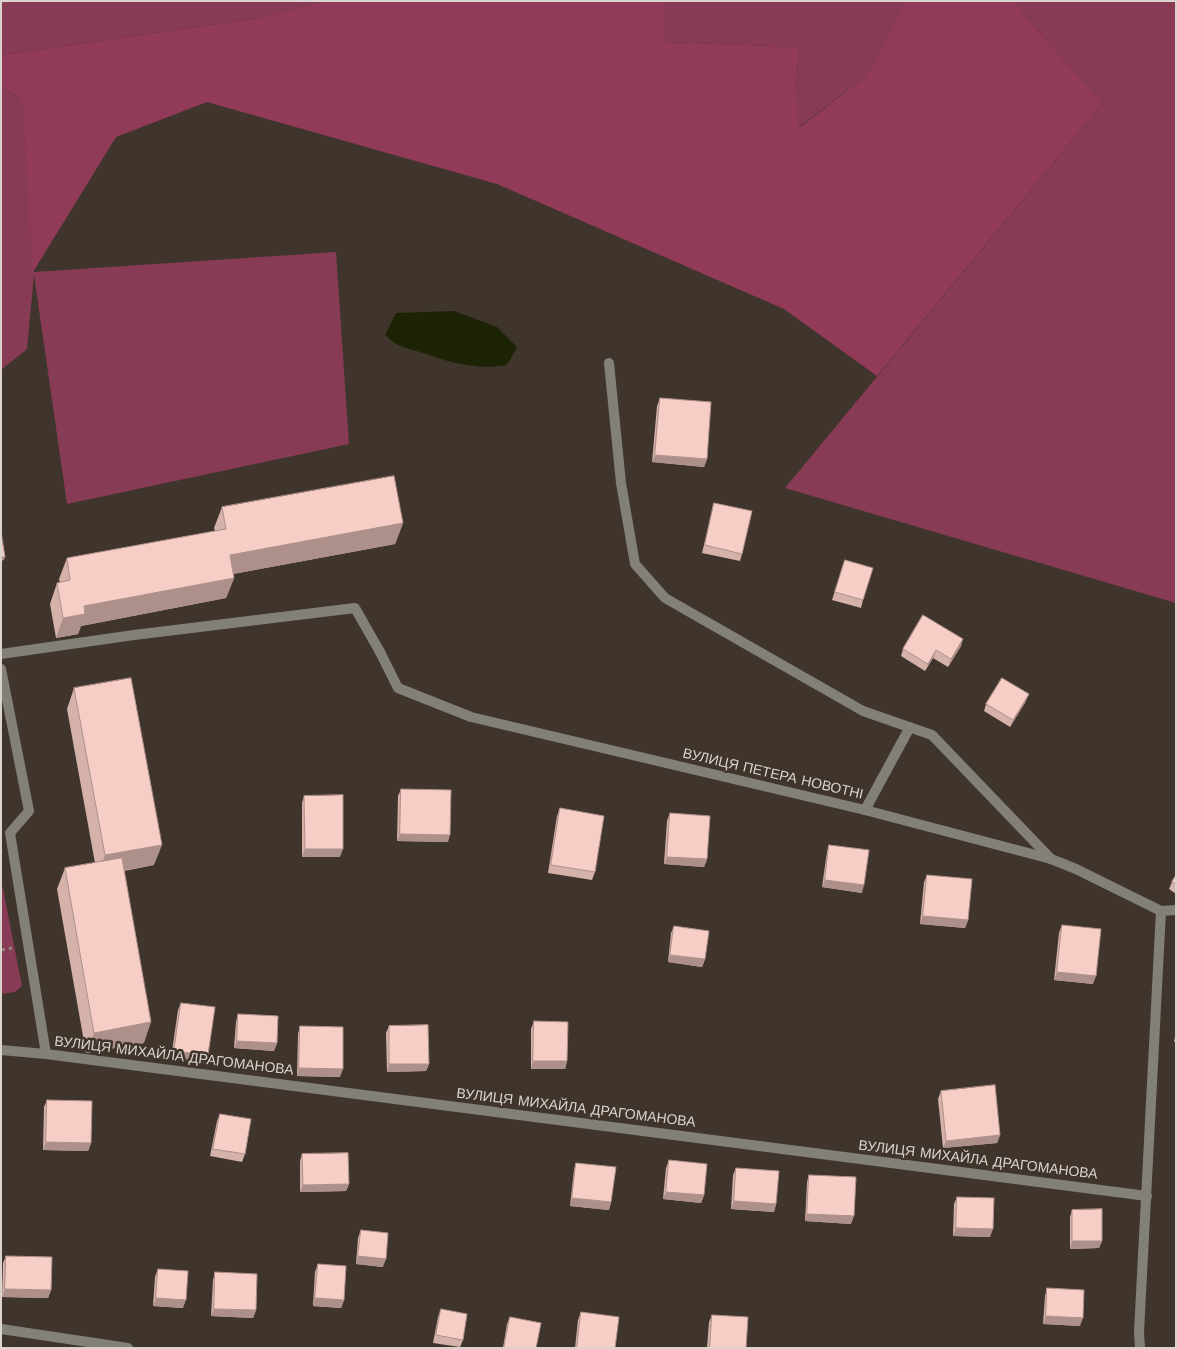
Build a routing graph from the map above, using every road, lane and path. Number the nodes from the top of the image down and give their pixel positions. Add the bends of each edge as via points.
1 (609, 363) dead end
2 (1, 654) edge
3 (1, 669) edge
4 (910, 727) junction
5 (865, 810) junction
6 (1051, 859) junction
7 (1176, 910) edge
8 (1161, 911) junction
9 (1, 1050) edge
10 (46, 1054) junction
11 (1147, 1196) junction
12 (1, 1329) edge
13 (128, 1348) edge
14 (1140, 1348) edge

1 - 4 street via 621,483 635,564 665,598 863,711
2 - 5 street, ВУЛИЦЯ ПЕТЕРА НОВОТНІ via 354,608 398,688 471,717
3 - 10 street via 30,812 10,833
4 - 5 street
4 - 6 street via 932,735
5 - 6 street, ВУЛИЦЯ ПЕТЕРА НОВОТНІ
6 - 8 street, ВУЛИЦЯ ПЕТЕРА НОВОТНІ
7 - 8 street
8 - 11 street
9 - 10 street, ВУЛИЦЯ МИХАЙЛА ДРАГОМАНОВА
10 - 11 street, ВУЛИЦЯ МИХАЙЛА ДРАГОМАНОВА
11 - 14 street
12 - 13 street

